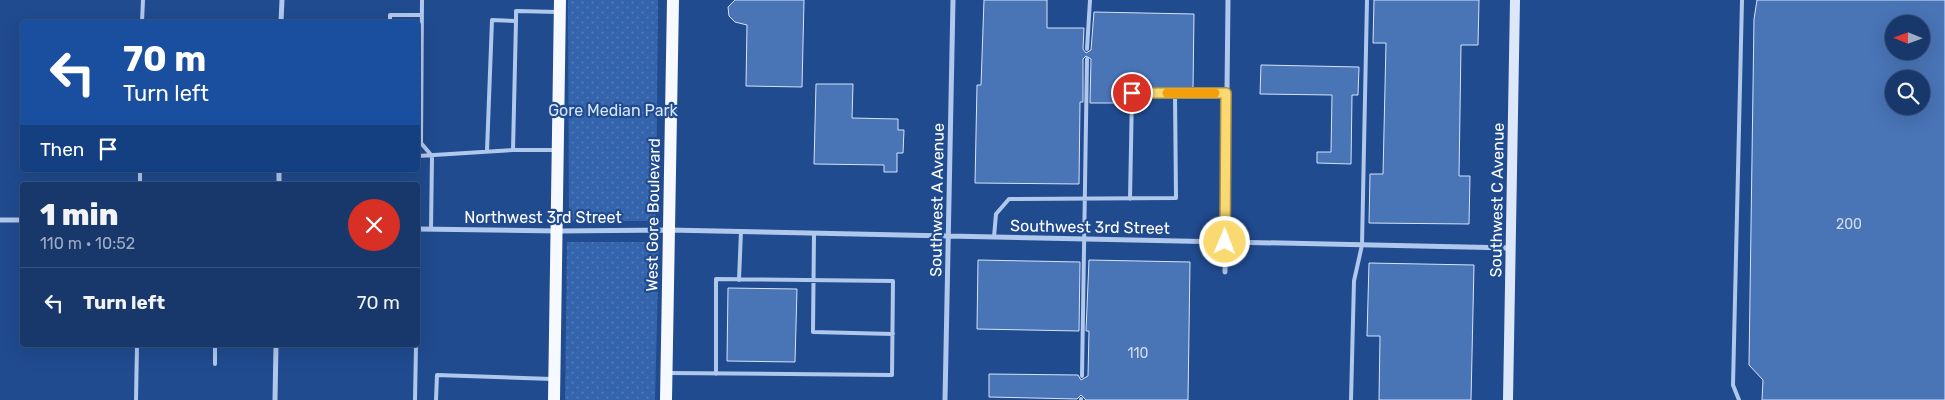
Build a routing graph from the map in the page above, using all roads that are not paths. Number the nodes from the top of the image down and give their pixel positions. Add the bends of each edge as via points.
1 (143, 0) edge
2 (282, 0) edge
3 (422, 0) edge
4 (673, 0) edge
5 (953, 0) edge
6 (1090, 0) edge
7 (1228, 0) edge
8 (1367, 0) edge
9 (1515, 0) edge
10 (1742, 0) edge
11 (560, 6) edge
12 (422, 15) junction
13 (142, 20) edge
14 (281, 20) edge
15 (390, 20) edge
16 (516, 21) junction
17 (1087, 49) dead end
18 (420, 50) edge
19 (1086, 59) dead end
20 (420, 90) edge
21 (1175, 92) junction
22 (1226, 93) junction
23 (513, 150) junction
24 (558, 150) junction
25 (487, 151) junction
26 (420, 156) edge
27 (432, 156) junction
28 (1083, 199) junction
29 (1130, 199) junction
30 (0, 220) edge
31 (20, 220) edge
32 (420, 229) edge
33 (431, 229) junction
34 (669, 230) junction
35 (558, 231) junction
36 (741, 231) junction
37 (814, 233) junction
38 (949, 236) junction
39 (994, 237) junction
40 (1084, 239) junction
41 (1225, 242) junction
42 (1362, 245) junction
43 (1511, 248) junction
44 (1225, 272) dead end
45 (739, 280) junction
46 (814, 280) junction
47 (893, 334) junction
48 (137, 347) edge
49 (215, 347) edge
50 (276, 347) edge
51 (416, 347) edge
52 (215, 364) dead end
53 (666, 373) junction
54 (716, 374) junction
55 (1082, 376) dead end
56 (554, 379) junction
57 (136, 400) edge
58 (275, 400) edge
59 (415, 400) edge
60 (436, 400) edge
61 (554, 400) edge
62 (666, 400) edge
63 (945, 400) edge
64 (1351, 400) edge
65 (1508, 400) edge
66 (1739, 400) edge

1 - 13 lane
2 - 14 street
3 - 12 lane
4 - 34 main road, West Gore Boulevard
5 - 38 street, Southwest A Avenue
6 - 17 lane
7 - 22 street
8 - 42 lane
9 - 43 street, Southwest C Avenue
10 - 66 lane via 1733,385
11 - 16 lane via 516,11
11 - 24 main road
12 - 15 lane via 390,15
12 - 18 lane
16 - 23 lane
16 - 25 lane via 492,20
18 - 20 lane
19 - 28 lane
20 - 27 lane via 421,143
21 - 22 lane
21 - 29 lane via 1132,93
21 - 29 lane via 1176,198
22 - 41 street
23 - 24 lane
23 - 25 lane
24 - 35 main road
25 - 27 lane
26 - 27 lane
27 - 33 lane
28 - 29 lane
28 - 39 lane via 1009,199 996,214
28 - 40 lane
30 - 31 street
32 - 33 street, Northwest 3rd Street
33 - 35 street, Northwest 3rd Street
34 - 35 street, Northwest 3rd Street
34 - 36 street, Southwest 3rd Street
34 - 53 main road, West Gore Boulevard
35 - 56 main road
36 - 37 street, Southwest 3rd Street
36 - 45 lane
37 - 38 street, Southwest 3rd Street
37 - 46 lane
38 - 39 street, Southwest 3rd Street
38 - 63 street, Southwest A Avenue
39 - 40 street, Southwest 3rd Street
40 - 41 street, Southwest 3rd Street
40 - 55 lane
41 - 42 street, Southwest 3rd Street
41 - 44 street
42 - 43 street, Southwest 3rd Street
42 - 64 lane via 1354,281
43 - 65 street, Southwest C Avenue
45 - 46 lane
45 - 54 lane via 716,279
46 - 47 lane via 814,332
46 - 47 lane via 893,281
47 - 54 lane via 892,375
48 - 57 lane
49 - 52 lane
50 - 58 street
51 - 59 lane
53 - 54 lane
53 - 62 main road, West Gore Boulevard
56 - 60 lane via 437,375
56 - 61 main road

